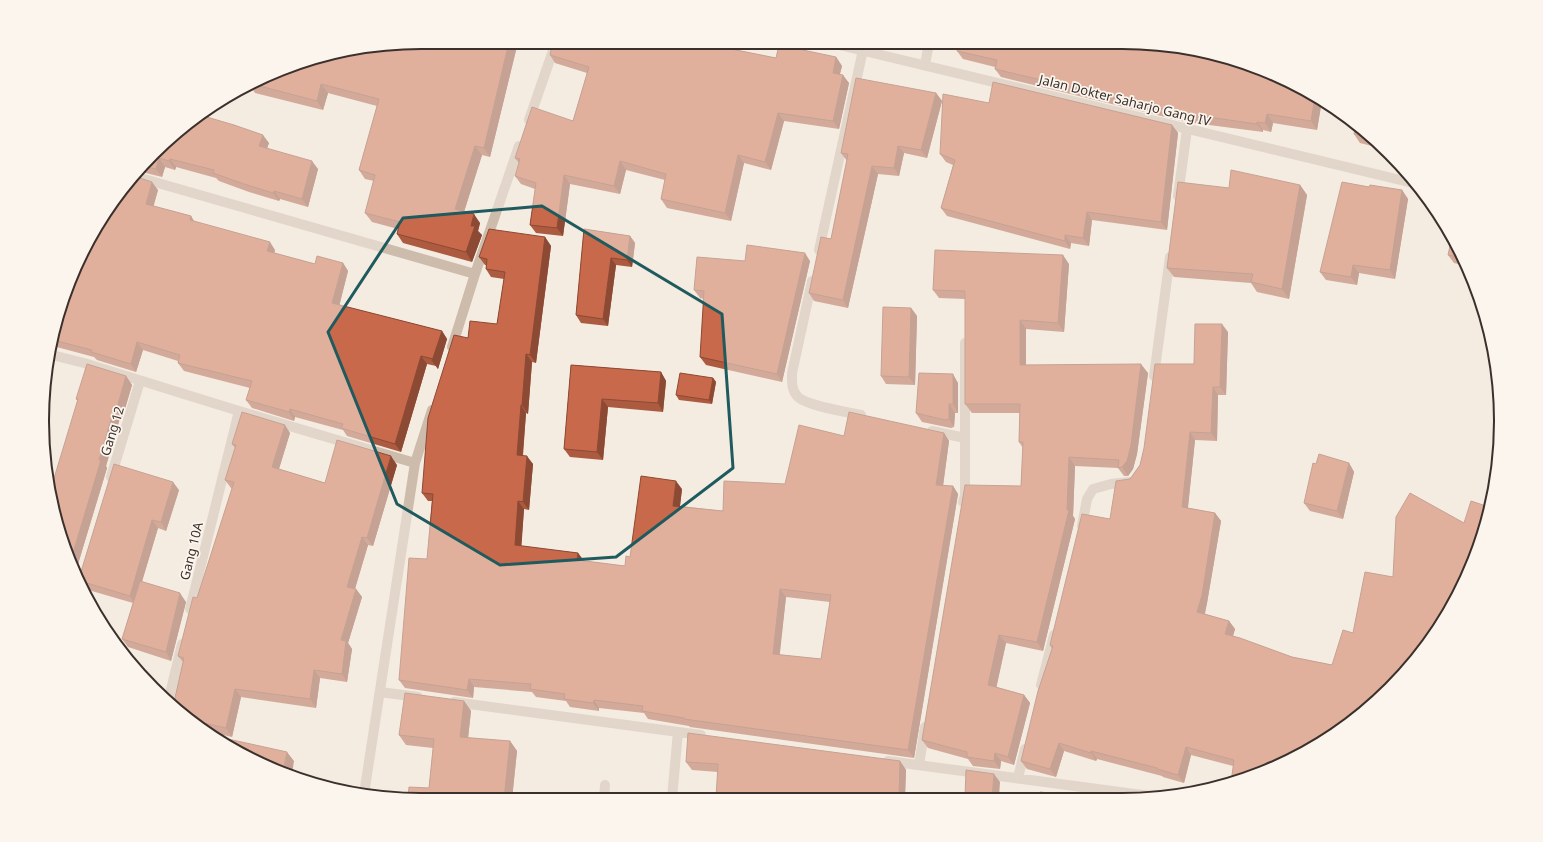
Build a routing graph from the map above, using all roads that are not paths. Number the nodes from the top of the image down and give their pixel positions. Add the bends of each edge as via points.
1 (554, 49) edge
2 (858, 49) edge
3 (928, 49) edge
4 (863, 50) junction
5 (925, 65) junction
6 (1187, 129) junction
7 (140, 178) edge
8 (1407, 182) edge
9 (1177, 206) edge
10 (1171, 245) edge
11 (817, 258) edge
12 (814, 273) edge
13 (475, 274) junction
14 (965, 344) edge
15 (55, 356) edge
16 (448, 357) edge
17 (140, 381) junction
18 (1152, 385) edge
19 (434, 402) edge
20 (239, 411) junction
21 (867, 416) edge
22 (920, 428) edge
23 (965, 438) junction
24 (415, 463) junction
25 (1136, 477) edge
26 (109, 484) edge
27 (962, 510) edge
28 (1080, 532) edge
29 (188, 620) edge
30 (1057, 624) edge
31 (184, 636) edge
32 (380, 692) junction
33 (1039, 694) edge
34 (170, 695) edge
35 (426, 698) edge
36 (442, 700) edge
37 (927, 718) edge
38 (678, 732) junction
39 (709, 736) edge
40 (1028, 740) edge
41 (880, 760) edge
42 (919, 765) junction
43 (1018, 778) junction
44 (605, 785) dead end
45 (365, 789) edge
46 (604, 793) edge
47 (672, 793) edge
48 (1126, 793) edge

1 - 13 street
2 - 4 street, Jalan Dokter Saharjo Gang IV
3 - 5 street
4 - 5 street, Jalan Dokter Saharjo Gang IV
4 - 11 street
5 - 6 street, Jalan Dokter Saharjo Gang IV
6 - 8 street, Jalan Dokter Saharjo Gang IV
6 - 9 street
7 - 13 street
10 - 18 street
12 - 21 street via 792,373 792,387 798,397 815,404
13 - 16 street
14 - 23 street
15 - 17 street
17 - 20 street
17 - 26 street, Gang 12
19 - 24 street
20 - 24 street
20 - 29 street, Gang 10A
22 - 23 street
23 - 27 street via 965,495
24 - 32 street
25 - 28 street via 1132,482 1093,489 1087,499
30 - 33 street
31 - 34 street
32 - 35 street
32 - 45 street
36 - 38 street
37 - 42 street
38 - 39 street
38 - 47 street
40 - 43 street
41 - 42 street
42 - 43 street
43 - 48 street
44 - 46 street

